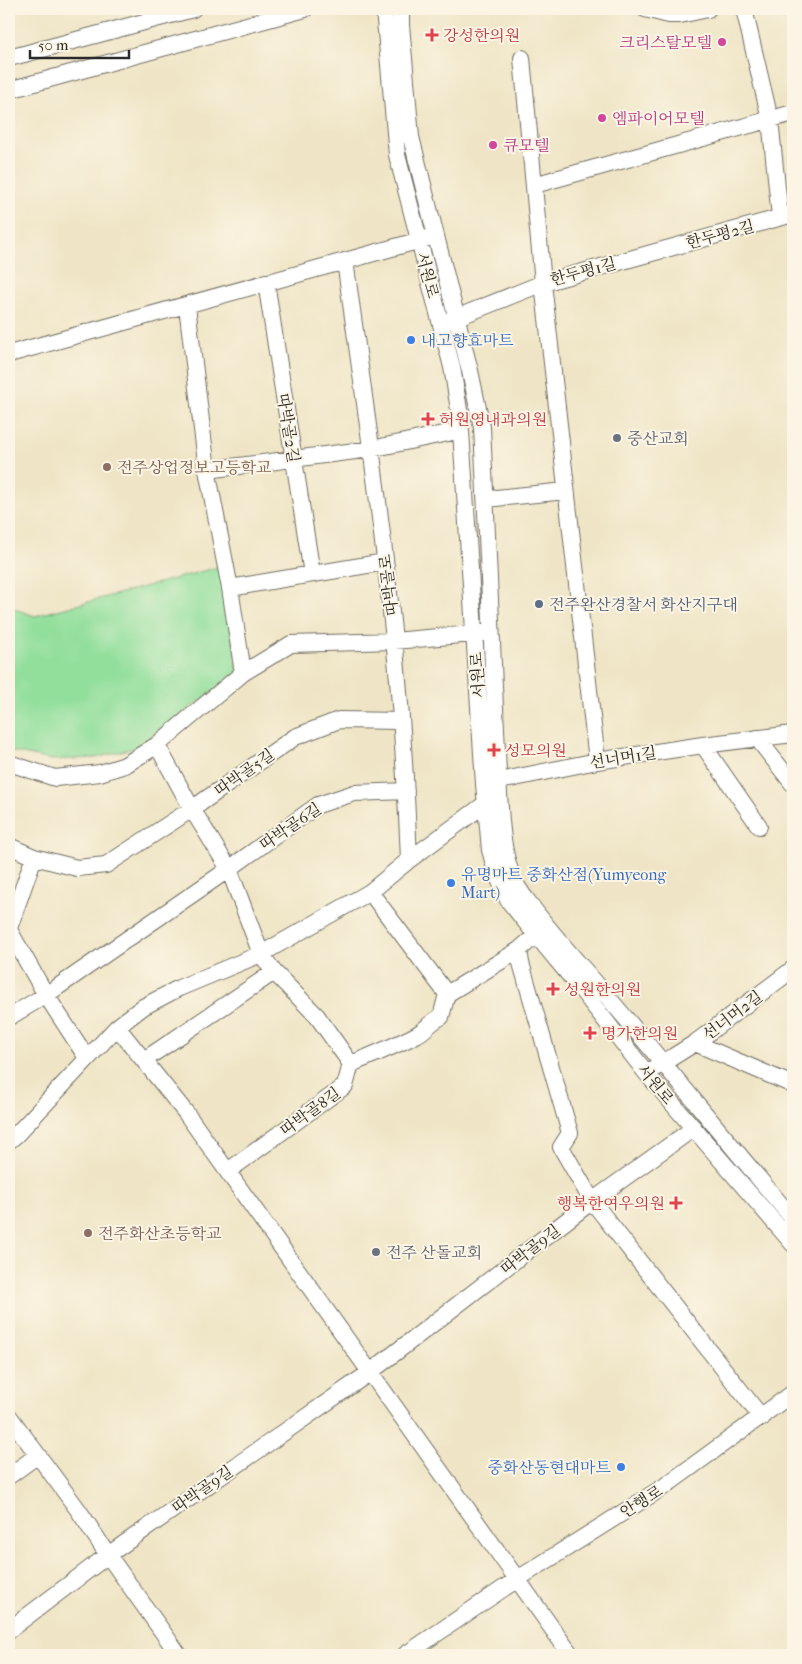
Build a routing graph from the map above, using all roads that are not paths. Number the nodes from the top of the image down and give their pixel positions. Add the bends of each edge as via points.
1 (193, 9) edge
2 (305, 9) edge
3 (384, 9) edge
4 (401, 9) edge
5 (645, 9) edge
6 (708, 9) edge
7 (744, 9) edge
8 (9, 58) edge
9 (522, 58) dead end
10 (9, 90) edge
11 (793, 113) edge
12 (770, 119) junction
13 (534, 185) junction
14 (787, 216) edge
15 (436, 236) junction
16 (418, 240) junction
17 (660, 250) joint
18 (345, 261) junction
19 (266, 282) junction
20 (544, 283) junction
21 (187, 306) junction
22 (457, 317) junction
23 (441, 324) junction
24 (9, 354) edge
25 (453, 432) dead end
26 (371, 449) junction
27 (294, 459) junction
28 (207, 470) junction
29 (566, 490) junction
30 (486, 499) junction
31 (384, 562) junction
32 (312, 574) junction
33 (230, 588) junction
34 (490, 633) junction
35 (474, 634) junction
36 (394, 641) junction
37 (244, 673) junction
38 (400, 721) junction
39 (793, 734) edge
40 (756, 738) junction
41 (157, 745) junction
42 (704, 745) junction
43 (597, 761) junction
44 (9, 763) edge
45 (793, 784) edge
46 (406, 790) junction
47 (492, 791) junction
48 (192, 809) junction
49 (759, 826) dead end
50 (9, 846) edge
51 (34, 857) junction
52 (409, 860) junction
53 (229, 869) junction
54 (370, 892) junction
55 (9, 929) edge
56 (536, 935) junction
57 (519, 950) junction
58 (261, 954) junction
59 (793, 969) edge
60 (274, 972) junction
61 (447, 994) junction
62 (46, 995) junction
63 (9, 1017) edge
64 (117, 1027) junction
65 (695, 1043) junction
66 (87, 1058) junction
67 (144, 1060) junction
68 (663, 1062) junction
69 (351, 1064) junction
70 (647, 1074) junction
71 (793, 1085) edge
72 (694, 1128) junction
73 (9, 1141) edge
74 (228, 1171) junction
75 (592, 1200) junction
76 (793, 1219) edge
77 (793, 1244) edge
78 (369, 1373) junction
79 (793, 1393) edge
80 (9, 1416) edge
81 (762, 1418) junction
82 (38, 1455) junction
83 (9, 1476) edge
84 (108, 1555) junction
85 (516, 1580) junction
86 (9, 1630) edge
87 (179, 1655) edge
88 (405, 1655) edge
89 (571, 1655) edge

1 - 8 street
2 - 10 street
3 - 16 street, 서원로 via 397,155
4 - 15 street, 서원로 via 411,137
5 - 6 street via 669,15
7 - 12 street, 한두평2길
9 - 13 street, 한두평1길
11 - 12 street
12 - 13 street
12 - 14 street, 한두평2길
13 - 20 street, 한두평1길
14 - 17 street, 한두평2길
15 - 16 street
15 - 22 street, 서원로
16 - 18 street
16 - 23 street, 서원로
17 - 20 street, 한두평1길
18 - 19 street
18 - 26 street
19 - 21 street
19 - 27 street, 따박골2길
20 - 22 street
20 - 29 street
21 - 24 street
21 - 28 street
22 - 23 street
22 - 30 street, 서원로 via 482,428
23 - 35 street, 서원로 via 460,416
25 - 26 street
26 - 27 street
26 - 31 street, 따박골로
27 - 28 street
27 - 32 street, 따박골2길
28 - 33 street
29 - 30 street
29 - 43 street
30 - 34 street, 서원로
31 - 32 street
31 - 36 street, 따박골로
32 - 33 street
33 - 37 street
34 - 35 street
34 - 47 street, 서원로
35 - 36 street
35 - 47 street, 서원로
36 - 37 street via 291,644
36 - 38 street, 따박골로
37 - 41 street
38 - 46 street
38 - 48 street, 따박골5길 via 339,720 295,737
39 - 40 street, 선너머1길
40 - 42 street, 선너머1길
40 - 45 street
41 - 44 street via 125,765 100,773 55,778
41 - 48 street
42 - 43 street, 선너머1길
42 - 49 street
43 - 47 street, 선너머1길
46 - 52 street
46 - 53 street, 따박골6길 via 354,793 318,805
47 - 52 street
47 - 56 street, 서원로 via 490,850 496,872 508,900
47 - 68 street, 서원로 via 512,877 519,889
48 - 51 street, 따박골5길 via 106,865 77,868
48 - 53 street
50 - 51 street, 따박골5길
51 - 55 street
52 - 54 street
53 - 58 street
53 - 62 street, 따박골6길
54 - 58 street
54 - 61 street
55 - 62 street
56 - 57 street
56 - 70 street, 서원로
57 - 61 street
57 - 75 street via 570,1133 560,1147
58 - 60 street
58 - 64 street via 179,988 143,1007
59 - 65 street, 선너머2길
60 - 67 street
60 - 69 street via 317,1016
61 - 69 street via 441,1016 418,1035
62 - 63 street, 따박골6길
62 - 66 street
64 - 66 street
64 - 67 street
65 - 68 street, 선너머2길
65 - 71 street, 선너머2길
66 - 73 street
67 - 74 street
68 - 70 street, 선너머2길
68 - 76 street, 서원로
69 - 74 street, 따박골8길 via 345,1086
70 - 72 street, 서원로
72 - 75 street, 따박골9길
72 - 77 street, 서원로
74 - 78 street
75 - 78 street, 따박골9길
75 - 81 street
78 - 84 street, 따박골9길
78 - 85 street
79 - 81 street, 안행로
80 - 82 street
81 - 85 street, 안행로 via 665,1486
82 - 83 street
82 - 84 street
84 - 86 street, 따박골9길
84 - 87 street
85 - 88 street, 안행로
85 - 89 street

